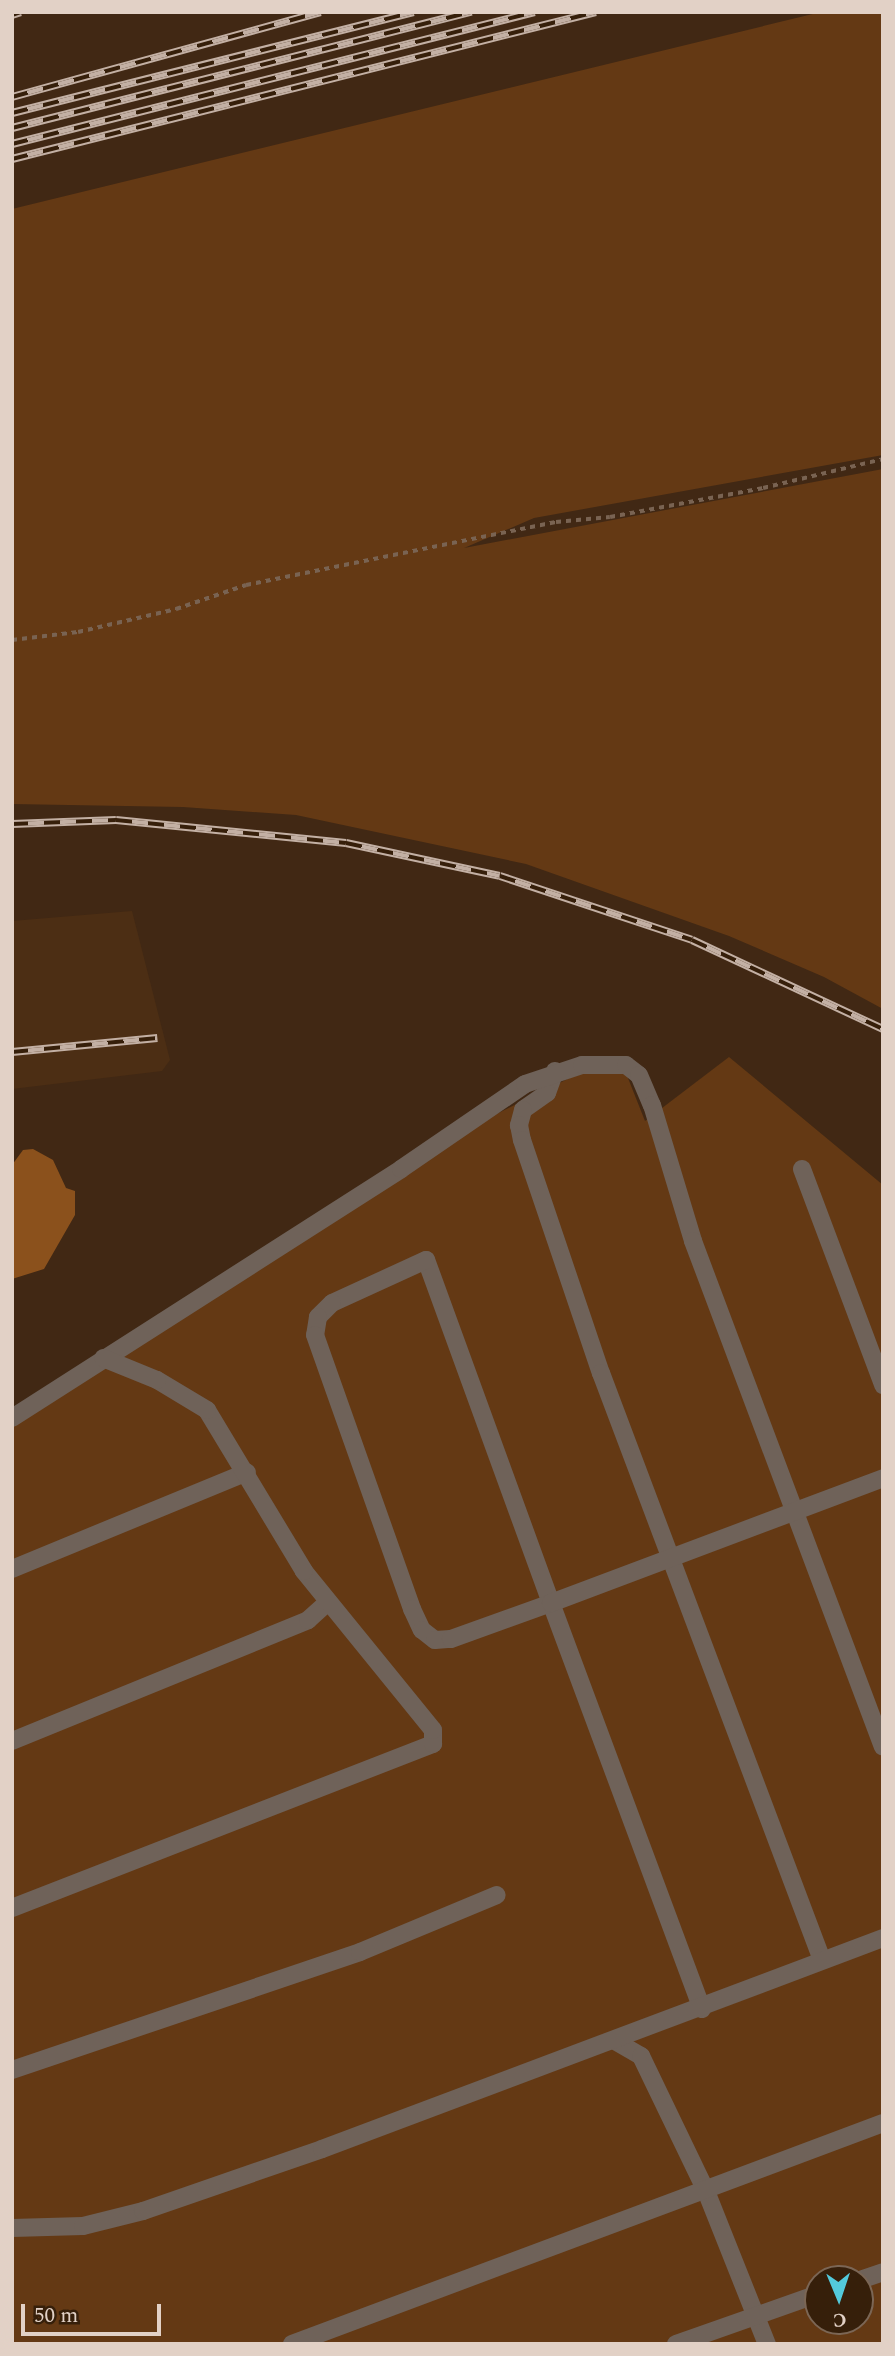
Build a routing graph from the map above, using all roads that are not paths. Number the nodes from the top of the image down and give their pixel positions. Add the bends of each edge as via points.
1 (555, 1071) junction
2 (802, 1169) dead end
3 (103, 1358) junction
4 (883, 1385) edge
5 (12, 1418) edge
6 (247, 1472) junction
7 (883, 1478) edge
8 (797, 1510) junction
9 (669, 1558) junction
10 (12, 1569) edge
11 (328, 1602) junction
12 (551, 1603) junction
13 (12, 1741) edge
14 (883, 1747) edge
15 (497, 1895) dead end
16 (12, 1908) edge
17 (883, 1938) edge
18 (822, 1960) junction
19 (702, 2009) junction
20 (615, 2041) junction
21 (12, 2070) edge
22 (883, 2123) edge
23 (706, 2191) junction
24 (12, 2228) edge
25 (804, 2299) edge
26 (755, 2316) junction
27 (292, 2344) edge
28 (676, 2344) edge
29 (766, 2344) edge

1 - 3 lane via 525,1084 401,1170
1 - 8 lane via 604,1062 626,1065 639,1075 693,1241
1 - 9 lane via 547,1093 523,1110 519,1125
2 - 4 lane
3 - 5 lane
3 - 6 lane via 194,1399 208,1410
6 - 10 lane
6 - 11 lane via 304,1571
7 - 8 lane
8 - 9 lane
8 - 14 lane
9 - 12 lane
9 - 18 lane
11 - 13 lane via 308,1620
11 - 16 lane via 433,1730 433,1744
12 - 12 lane via 451,1639 435,1640 422,1630 315,1335 317,1317 332,1303 426,1259
12 - 19 lane
15 - 21 lane via 360,1952
17 - 18 lane
18 - 19 lane
19 - 20 lane
20 - 23 lane via 641,2056
20 - 24 lane via 143,2211 83,2226
22 - 23 lane
23 - 26 lane
23 - 27 lane
25 - 26 lane
26 - 28 lane
26 - 29 lane

